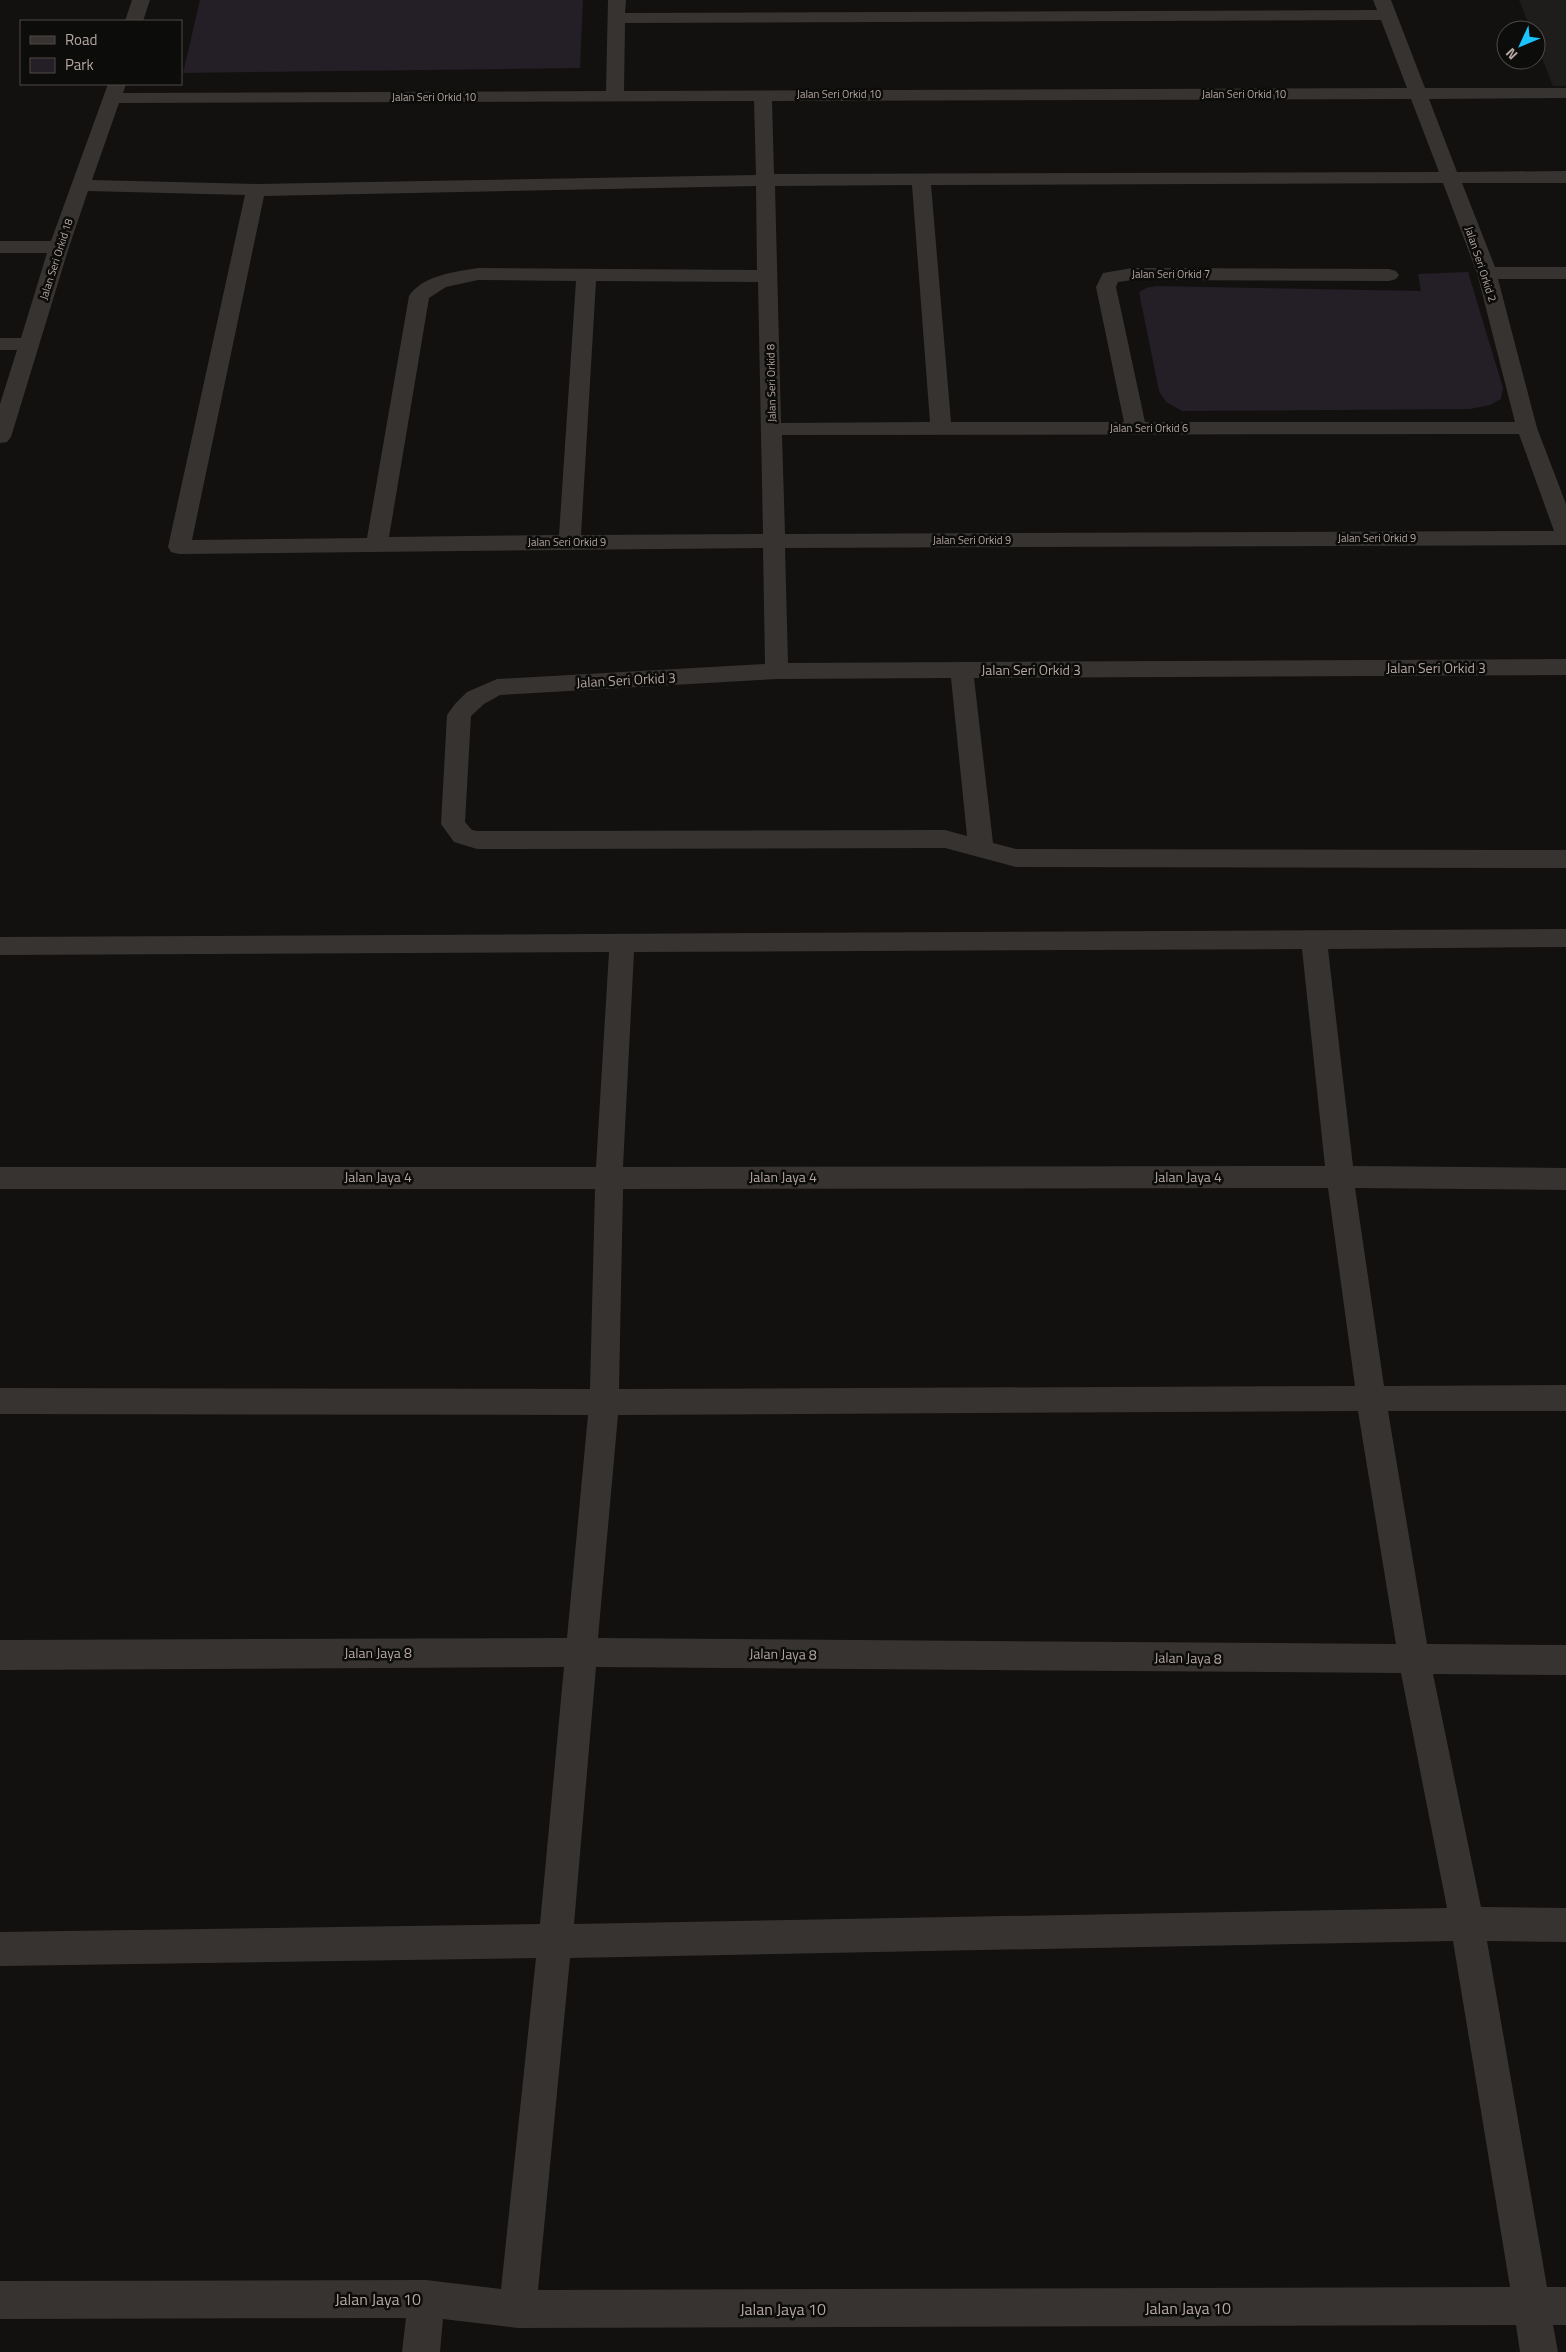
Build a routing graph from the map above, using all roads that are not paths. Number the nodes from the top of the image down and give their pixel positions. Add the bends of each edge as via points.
1 (140, 0) edge
2 (618, 0) edge
3 (1384, 7) edge
4 (617, 18) junction
5 (134, 20) edge
6 (115, 91) edge
7 (1566, 93) edge
8 (1418, 94) junction
9 (764, 95) junction
10 (615, 96) junction
11 (1450, 176) junction
12 (1566, 177) edge
13 (766, 180) junction
14 (921, 180) junction
15 (81, 185) junction
16 (256, 190) junction
17 (0, 247) edge
18 (59, 247) junction
19 (1487, 273) junction
20 (1566, 273) edge
21 (586, 275) junction
22 (1389, 275) dead end
23 (768, 276) junction
24 (0, 344) edge
25 (28, 344) junction
26 (1136, 428) junction
27 (1527, 428) junction
28 (772, 429) junction
29 (941, 429) junction
30 (0, 436) edge
31 (1566, 533) edge
32 (1566, 538) edge
33 (774, 541) junction
34 (570, 542) junction
35 (377, 543) junction
36 (1566, 667) edge
37 (962, 670) junction
38 (777, 671) junction
39 (981, 848) junction
40 (1566, 859) edge
41 (1566, 938) edge
42 (1314, 939) junction
43 (622, 944) junction
44 (0, 946) edge
45 (609, 1177) junction
46 (1340, 1177) junction
47 (0, 1178) edge
48 (1566, 1179) edge
49 (1371, 1398) junction
50 (1566, 1398) edge
51 (0, 1401) edge
52 (604, 1402) junction
53 (582, 1652) junction
54 (0, 1655) edge
55 (1414, 1660) junction
56 (1566, 1660) edge
57 (1467, 1924) junction
58 (1566, 1925) edge
59 (555, 1941) junction
60 (0, 1949) edge
61 (426, 2299) junction
62 (0, 2300) edge
63 (1549, 2306) edge
64 (518, 2309) junction
65 (422, 2352) edge
66 (1539, 2352) edge

1 - 5 street
2 - 4 street
3 - 4 street
3 - 8 street, Jalan Seri Orkid 2
4 - 10 street
6 - 10 street, Jalan Seri Orkid 10
6 - 15 street, Jalan Seri Orkid 18
7 - 8 street, Jalan Seri Orkid 10
8 - 9 street, Jalan Seri Orkid 10
8 - 11 street, Jalan Seri Orkid 2
9 - 10 street, Jalan Seri Orkid 10
9 - 13 street, Jalan Seri Orkid 8
11 - 12 street
11 - 14 street
11 - 19 street, Jalan Seri Orkid 2
13 - 14 street
13 - 16 street
13 - 23 street, Jalan Seri Orkid 8
14 - 29 street
15 - 16 street
15 - 18 street, Jalan Seri Orkid 18
16 - 35 street, Jalan Seri Orkid 9 via 179,547
17 - 18 street
18 - 25 street, Jalan Seri Orkid 18
19 - 20 street
19 - 27 street, Jalan Seri Orkid 2
21 - 23 street
21 - 34 street
21 - 35 street via 478,274 450,278 431,286 419,296
22 - 26 street, Jalan Seri Orkid 7 via 1132,274 1110,277 1106,287
23 - 28 street, Jalan Seri Orkid 8
24 - 25 street
25 - 30 street, Jalan Seri Orkid 18
26 - 27 street, Jalan Seri Orkid 6
26 - 29 street, Jalan Seri Orkid 6
27 - 31 street, Jalan Seri Orkid 2
28 - 29 street, Jalan Seri Orkid 6
28 - 33 street, Jalan Seri Orkid 8
32 - 33 street, Jalan Seri Orkid 9
33 - 34 street, Jalan Seri Orkid 9
33 - 38 street, Jalan Seri Orkid 8
34 - 35 street, Jalan Seri Orkid 9
36 - 37 street, Jalan Seri Orkid 3
37 - 38 street, Jalan Seri Orkid 3
37 - 39 street
38 - 39 street, Jalan Seri Orkid 3 via 496,687 477,695 459,715 453,824 463,836 478,840 945,839
39 - 40 street via 1016,858
41 - 42 street
42 - 43 street
42 - 46 street
43 - 44 street
43 - 45 street
45 - 46 street, Jalan Jaya 4
45 - 47 street, Jalan Jaya 4
45 - 52 street
46 - 48 street, Jalan Jaya 4
46 - 49 street
49 - 50 street
49 - 52 street
49 - 55 street
51 - 52 street
52 - 53 street
53 - 54 street, Jalan Jaya 8
53 - 55 street, Jalan Jaya 8
53 - 59 street
55 - 56 street, Jalan Jaya 8
55 - 57 street
57 - 58 street
57 - 59 street
57 - 63 street
59 - 60 street
59 - 64 street
61 - 62 street, Jalan Jaya 10
61 - 64 street, Jalan Jaya 10
61 - 65 street
63 - 64 street, Jalan Jaya 10
63 - 66 street

